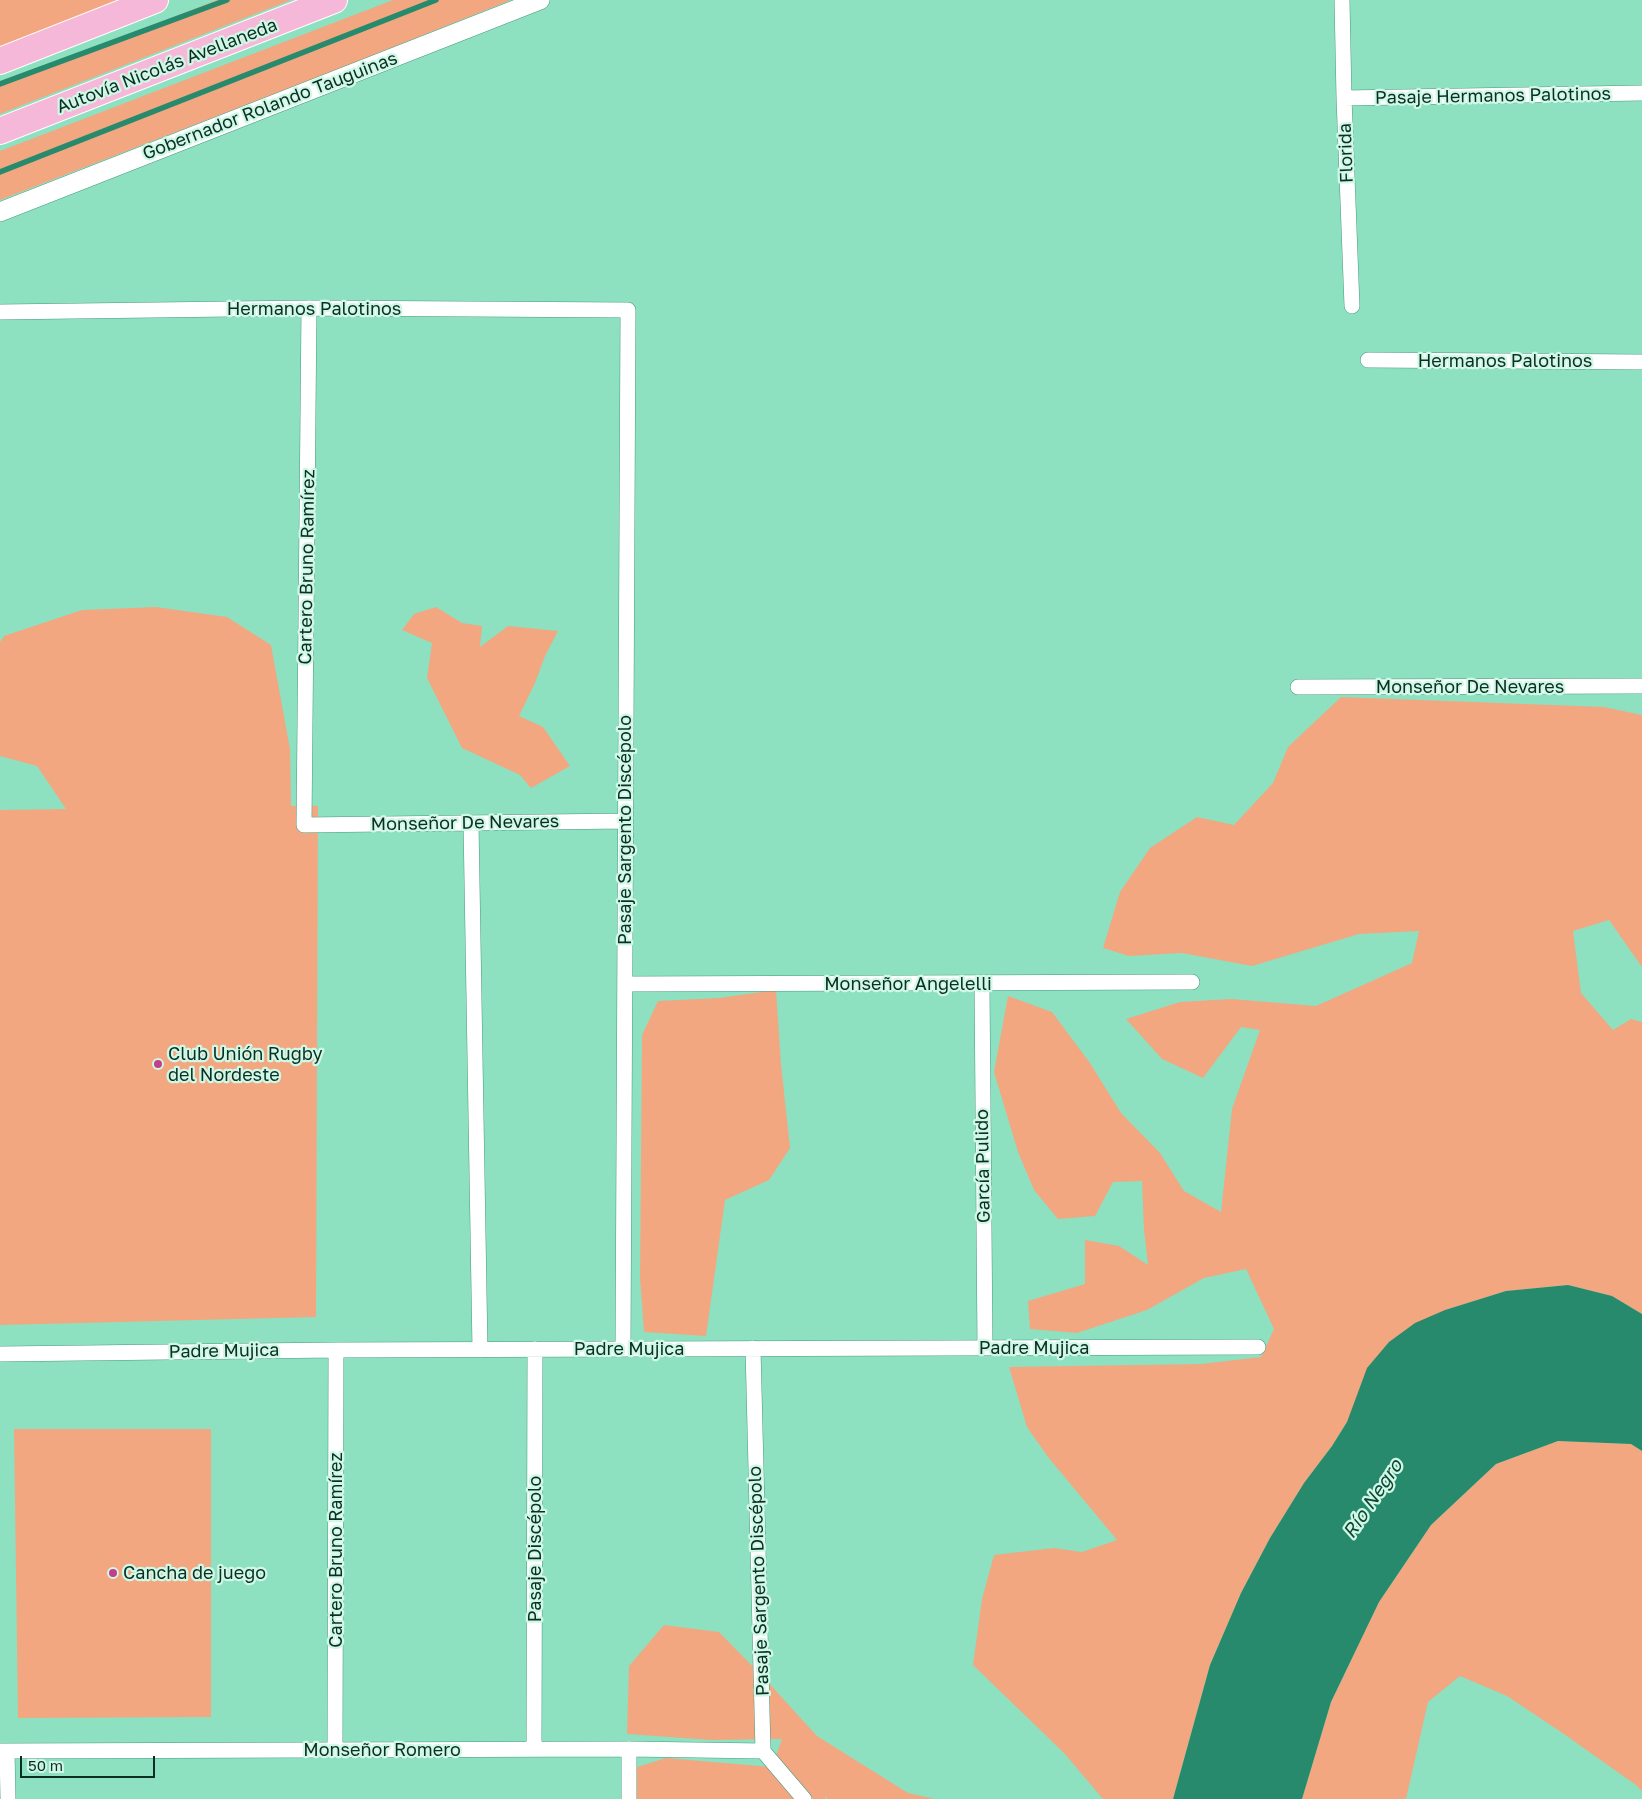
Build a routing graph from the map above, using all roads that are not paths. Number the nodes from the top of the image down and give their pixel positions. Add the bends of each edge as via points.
1 (155, 0) edge
2 (334, 0) edge
3 (540, 0) edge
4 (1342, 0) edge
5 (0, 61) edge
6 (1642, 93) edge
7 (1344, 98) junction
8 (0, 131) edge
9 (0, 212) edge
10 (1352, 306) dead end
11 (309, 308) junction
12 (628, 310) joint
13 (0, 312) edge
14 (1368, 360) dead end
15 (1642, 362) edge
16 (1642, 686) edge
17 (1298, 687) dead end
18 (625, 821) junction
19 (471, 823) junction
20 (304, 825) joint
21 (1192, 982) dead end
22 (625, 984) junction
23 (982, 984) junction
24 (1258, 1347) dead end
25 (753, 1348) junction
26 (985, 1348) junction
27 (535, 1349) junction
28 (623, 1349) junction
29 (336, 1350) junction
30 (480, 1350) junction
31 (0, 1354) edge
32 (534, 1749) junction
33 (629, 1749) junction
34 (335, 1750) junction
35 (4, 1751) edge
36 (764, 1751) junction
37 (8, 1799) edge
38 (629, 1799) edge
39 (804, 1799) edge

1 - 5 highway
2 - 8 highway, Autovía Nicolás Avellaneda
3 - 9 street, Gobernador Rolando Tauguinas
4 - 7 street, Florida
6 - 7 street, Pasaje Hermanos Palotinos
7 - 10 street, Florida
11 - 12 street, Hermanos Palotinos
11 - 13 street, Hermanos Palotinos
11 - 20 street, Cartero Bruno Ramírez
12 - 18 street, Pasaje Sargento Discépolo
14 - 15 street, Hermanos Palotinos
16 - 17 street, Monseñor De Nevares
18 - 19 street, Monseñor De Nevares
18 - 22 street, Pasaje Sargento Discépolo
19 - 20 street, Monseñor De Nevares
19 - 30 street
21 - 23 street, Monseñor Angelelli
22 - 23 street, Monseñor Angelelli
22 - 28 street, Pasaje Sargento Discépolo
23 - 26 street, García Pulido
24 - 26 street, Padre Mujica
25 - 26 street, Padre Mujica
25 - 28 street, Padre Mujica
25 - 36 street, Pasaje Sargento Discépolo
27 - 28 street, Padre Mujica
27 - 30 street, Padre Mujica
27 - 32 street, Pasaje Discépolo
29 - 30 street, Padre Mujica
29 - 31 street, Padre Mujica
29 - 34 street, Cartero Bruno Ramírez
32 - 33 street, Monseñor Romero
32 - 34 street, Monseñor Romero
33 - 36 street, Monseñor Romero
33 - 38 street
34 - 35 street, Monseñor Romero
35 - 37 street
36 - 39 street

